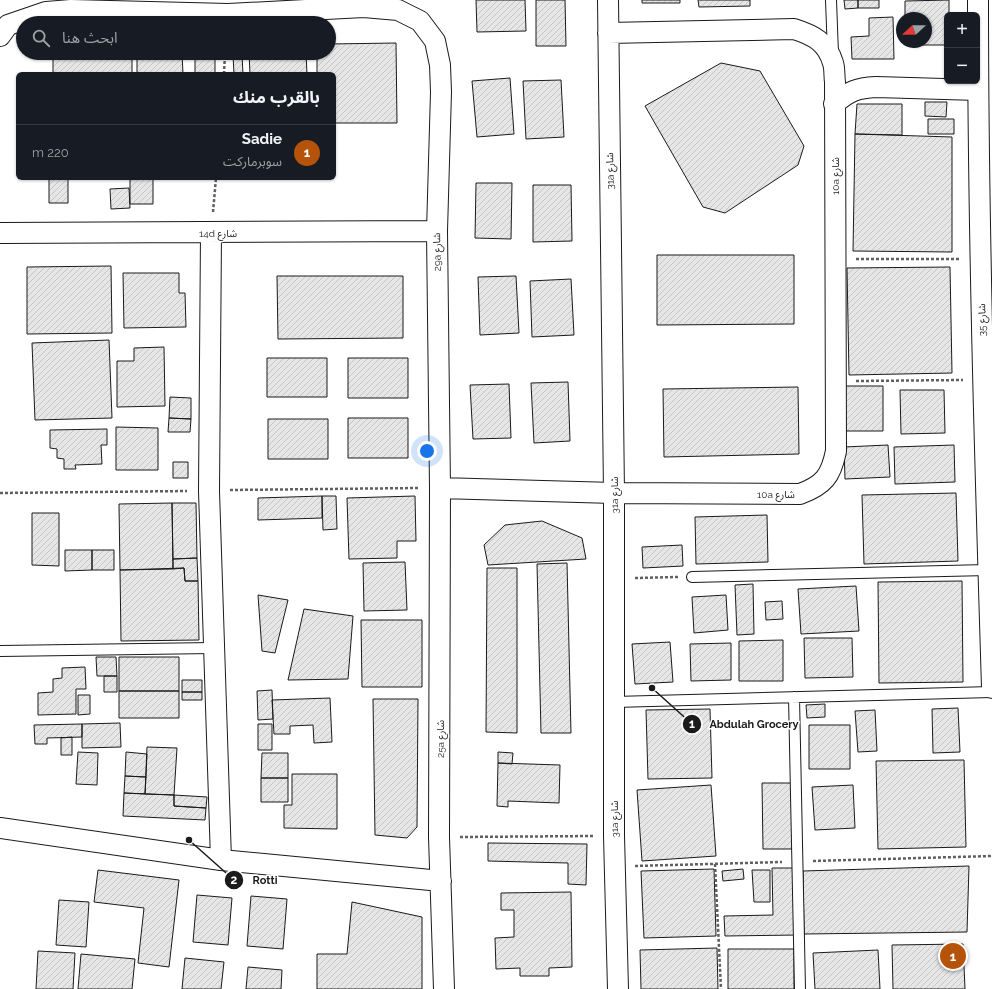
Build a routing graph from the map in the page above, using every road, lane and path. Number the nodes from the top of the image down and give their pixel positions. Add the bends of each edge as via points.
1 (608, 0) edge
2 (831, 0) edge
3 (978, 0) edge
4 (37, 16) edge
5 (16, 26) edge
6 (4, 31) edge
7 (608, 33) junction
8 (225, 60) edge
9 (833, 63) junction
10 (224, 72) edge
11 (978, 90) junction
12 (834, 104) junction
13 (216, 180) edge
14 (437, 231) junction
15 (0, 233) edge
16 (211, 233) junction
17 (835, 259) junction
18 (981, 259) junction
19 (983, 380) junction
20 (836, 381) junction
21 (440, 488) junction
22 (614, 493) junction
23 (989, 502) edge
24 (988, 570) junction
25 (692, 577) joint
26 (614, 579) junction
27 (991, 643) edge
28 (214, 648) junction
29 (0, 652) edge
30 (992, 688) edge
31 (992, 692) edge
32 (794, 697) junction
33 (614, 702) junction
34 (0, 828) edge
35 (614, 836) junction
36 (440, 837) junction
37 (221, 860) junction
38 (715, 864) dead end
39 (441, 881) junction
40 (444, 989) edge
41 (618, 989) edge
42 (721, 989) edge
43 (800, 989) edge

1 - 7 street, 31a شارع
2 - 9 lane
3 - 11 street, شارع 35
4 - 14 street, 29a شارع via 46,12 71,10 228,14 364,7 398,10 420,21 435,41 440,65
5 - 6 street, 29a شارع
7 - 9 street, 10a شارع via 794,29 810,34 825,46
7 - 22 street, 31a شارع
8 - 10 path
9 - 12 street, 10a شارع
11 - 12 street via 860,88 846,93
11 - 18 street, شارع 35
12 - 17 street, 10a شارع
13 - 16 path
14 - 16 street, 14d شارع
14 - 21 street, 29a شارع
15 - 16 street, 14d شارع
16 - 28 street via 209,490
17 - 18 path
17 - 20 street, 10a شارع
18 - 19 street, شارع 35
19 - 20 path
19 - 23 street, شارع 35
20 - 22 street, 10a شارع via 835,458 826,479 814,488 800,494 785,495
21 - 22 street, 10a شارع
21 - 36 street, 25a شارع
22 - 26 street, 31a شارع
23 - 24 street, شارع 35
24 - 25 lane
24 - 27 street, شارع 35
25 - 26 path
26 - 33 street, 31a شارع
27 - 30 street, شارع 35
28 - 29 lane
28 - 37 street
31 - 32 lane
32 - 33 lane
32 - 43 lane
33 - 35 street, 31a شارع
34 - 37 street
35 - 36 path
35 - 41 street, 31a شارع
36 - 39 street, 25a شارع
37 - 39 street
38 - 42 path
39 - 40 street, 25a شارع

